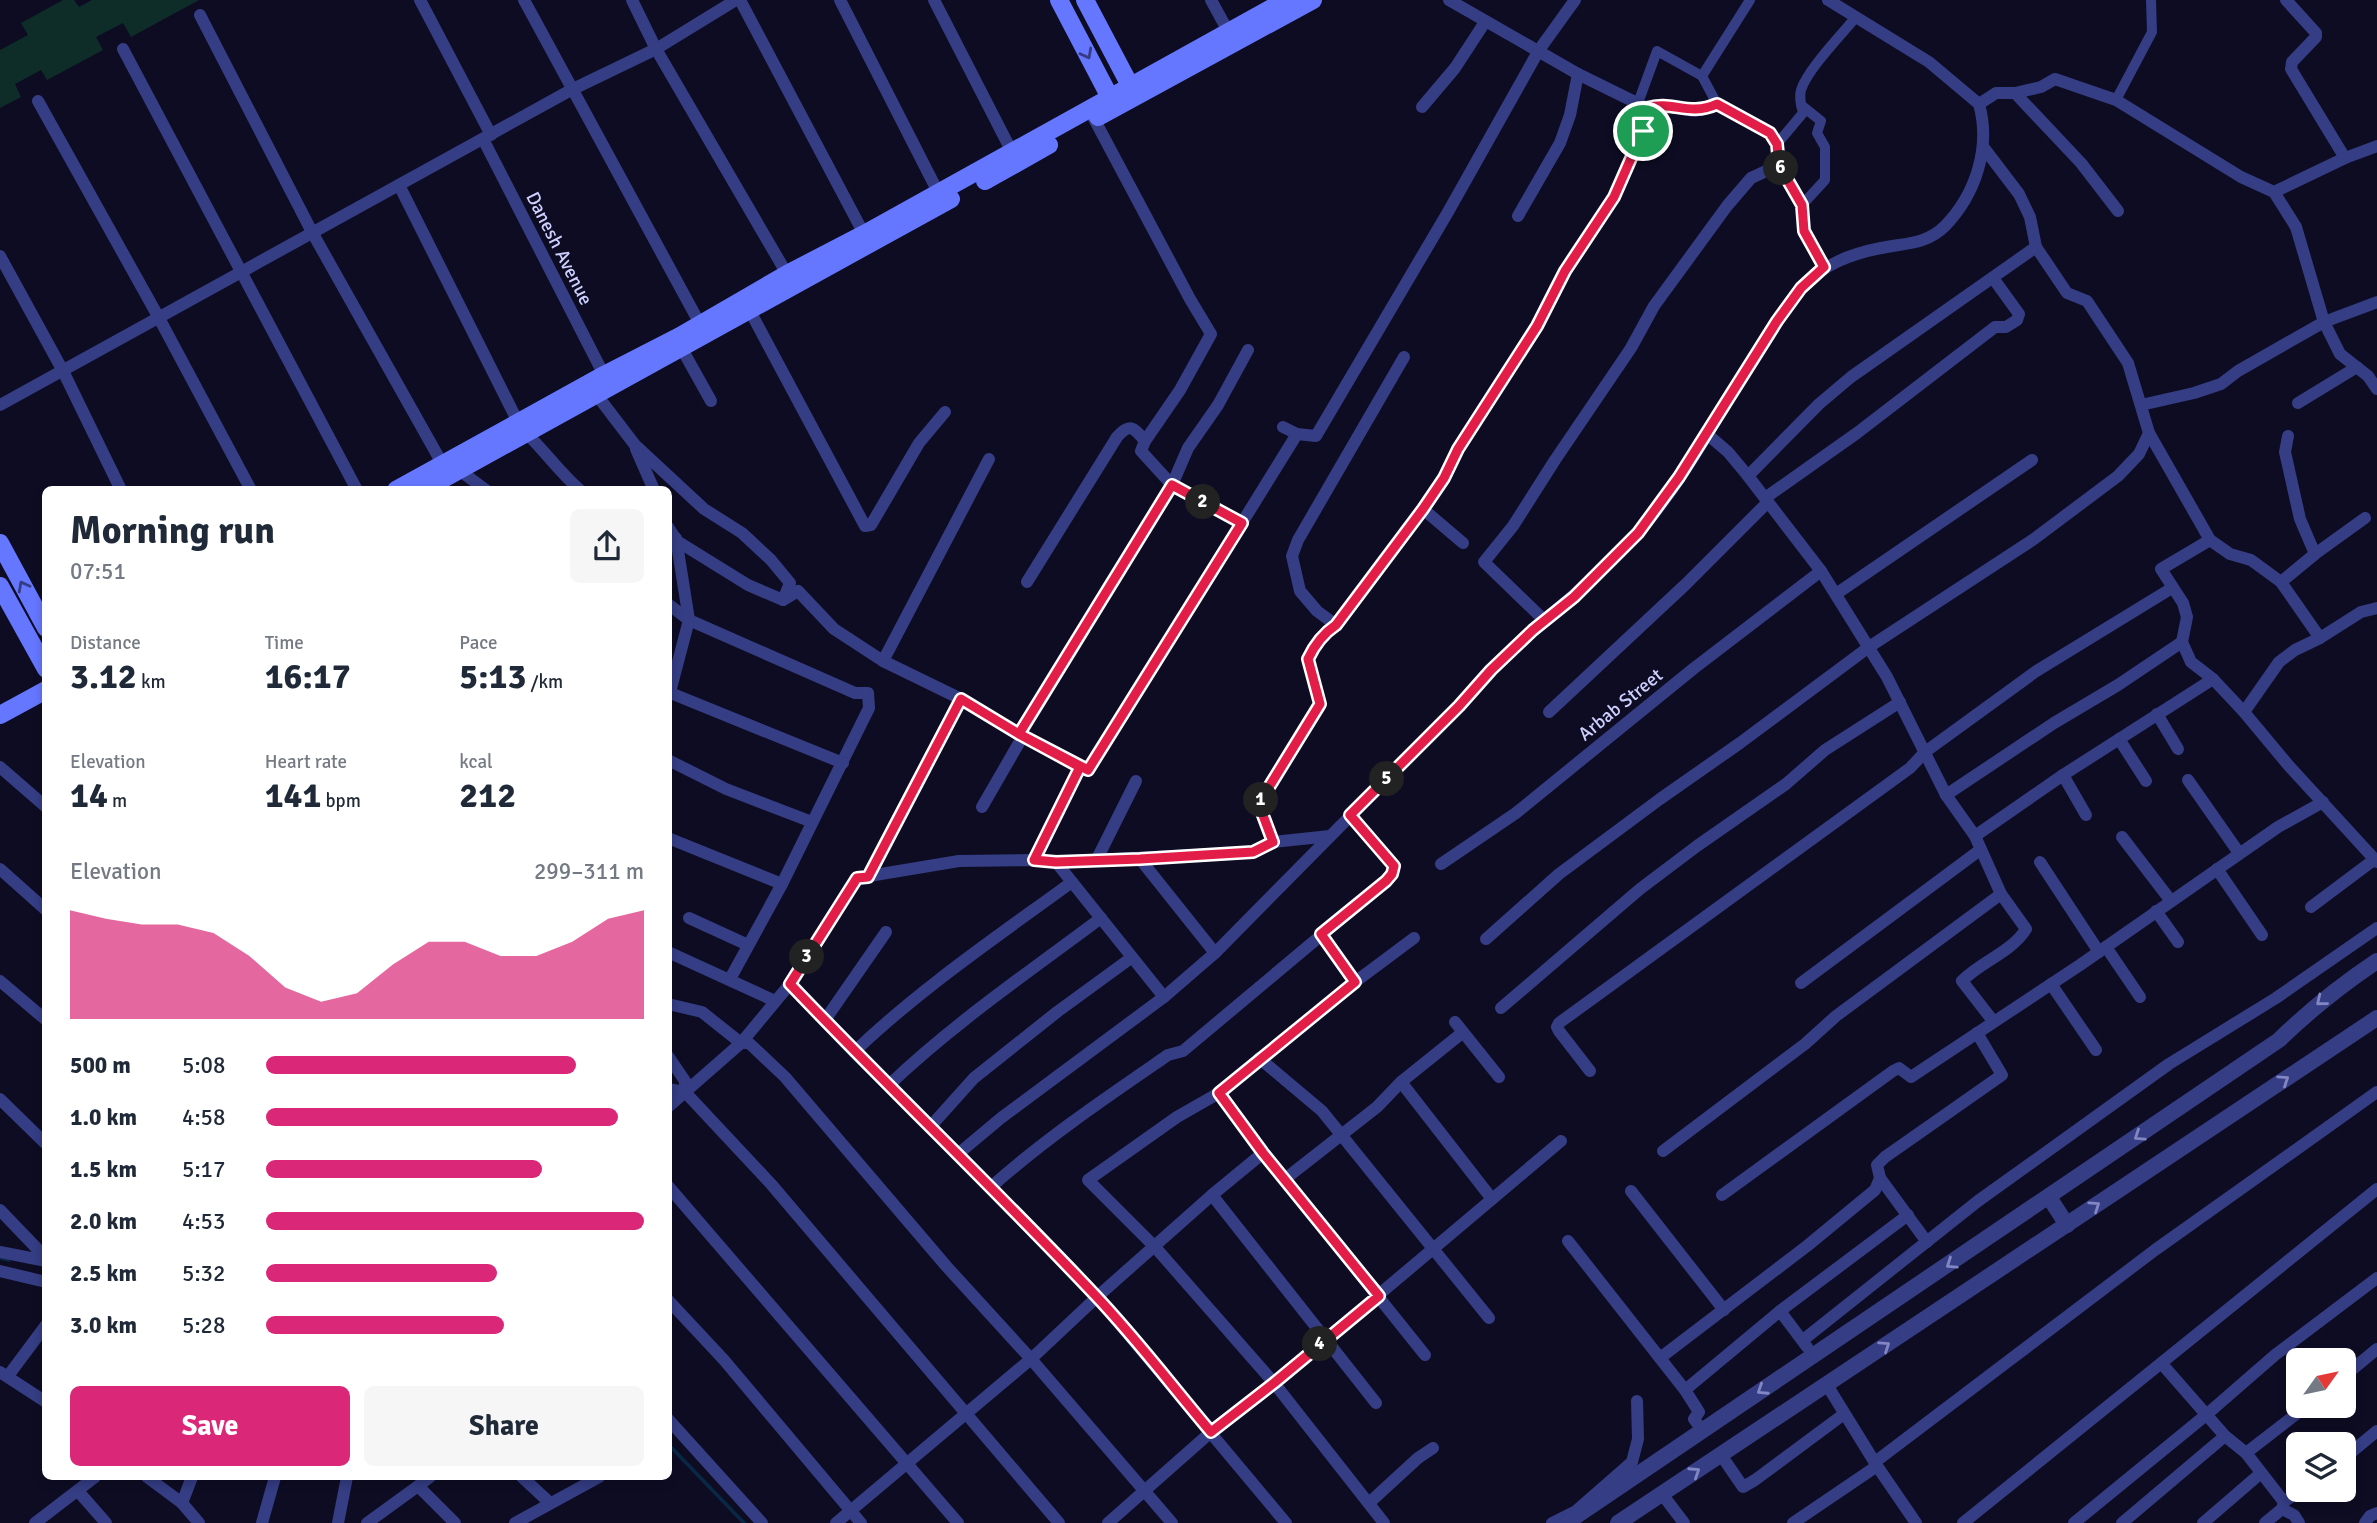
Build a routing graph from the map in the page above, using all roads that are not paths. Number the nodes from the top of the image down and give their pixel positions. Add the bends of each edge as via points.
1 (420, 0) edge
2 (524, 0) edge
3 (632, 0) edge
4 (738, 0) edge
5 (840, 0) edge
6 (934, 0) edge
7 (1059, 0) edge
8 (1085, 0) edge
9 (1211, 0) edge
10 (1286, 0) edge
11 (1313, 0) edge
12 (1450, 0) edge
13 (1575, 0) edge
14 (1751, 0) edge
15 (2286, 0) edge
16 (1831, 1) edge
17 (2153, 2) edge
18 (200, 15) dead end
19 (1856, 17) junction
20 (1485, 22) junction
21 (1228, 31) junction
22 (123, 49) dead end
23 (656, 49) junction
24 (1539, 50) junction
25 (1578, 74) junction
26 (1702, 76) junction
27 (571, 90) junction
28 (1133, 91) junction
29 (2015, 93) junction
30 (2116, 100) junction
31 (38, 101) dead end
32 (1113, 102) junction
33 (1717, 104) junction
34 (1979, 104) junction
35 (1801, 105) junction
36 (1642, 106) junction
37 (1422, 107) dead end
38 (1092, 114) junction
39 (487, 137) junction
40 (1777, 144) junction
41 (2377, 146) edge
42 (1984, 148) junction
43 (1012, 152) junction
44 (2345, 158) junction
45 (1779, 165) junction
46 (399, 186) junction
47 (938, 192) junction
48 (2274, 192) junction
49 (1802, 205) junction
50 (2118, 211) dead end
51 (1518, 216) dead end
52 (312, 232) junction
53 (863, 234) junction
54 (2036, 247) junction
55 (0, 256) edge
56 (1824, 267) junction
57 (243, 271) junction
58 (787, 274) junction
59 (1993, 278) junction
60 (2377, 302) edge
61 (750, 311) junction
62 (159, 318) junction
63 (2324, 322) junction
64 (700, 324) junction
65 (682, 349) junction
66 (1248, 349) dead end
67 (1404, 357) dead end
68 (2357, 368) junction
69 (63, 370) junction
70 (604, 375) junction
71 (2377, 388) edge
72 (596, 394) junction
73 (711, 401) dead end
74 (2298, 403) dead end
75 (0, 405) edge
76 (2141, 405) junction
77 (945, 412) dead end
78 (522, 427) junction
79 (1283, 427) dead end
80 (2149, 433) junction
81 (1297, 434) junction
82 (1707, 434) junction
83 (2288, 436) dead end
84 (1145, 441) junction
85 (635, 445) junction
86 (989, 459) dead end
87 (2032, 460) dead end
88 (451, 467) junction
89 (1748, 476) junction
90 (1172, 485) junction
91 (119, 486) edge
92 (249, 486) edge
93 (355, 486) edge
94 (406, 486) edge
95 (428, 486) edge
96 (480, 486) edge
97 (575, 486) edge
98 (652, 486) edge
99 (1766, 500) junction
100 (1423, 509) junction
101 (2365, 518) dead end
102 (1242, 523) junction
103 (672, 532) edge
104 (2210, 540) junction
105 (677, 541) junction
106 (0, 543) edge
107 (1463, 543) dead end
108 (2315, 554) junction
109 (1821, 571) junction
110 (1027, 582) dead end
111 (2281, 582) junction
112 (0, 586) edge
113 (2172, 588) junction
114 (1836, 594) junction
115 (783, 600) junction
116 (672, 607) edge
117 (2377, 608) edge
118 (689, 620) junction
119 (42, 621) edge
120 (1545, 621) junction
121 (1336, 625) junction
122 (2320, 638) junction
123 (2182, 642) junction
124 (1869, 647) junction
125 (42, 661) edge
126 (883, 661) junction
127 (2213, 679) junction
128 (672, 681) edge
129 (42, 690) edge
130 (42, 691) edge
131 (672, 693) edge
132 (961, 699) junction
133 (0, 702) edge
134 (1900, 702) junction
135 (1549, 712) dead end
136 (2244, 712) junction
137 (2157, 714) junction
138 (0, 715) edge
139 (1021, 735) junction
140 (2119, 739) junction
141 (2178, 749) dead end
142 (1925, 752) junction
143 (672, 762) edge
144 (843, 763) junction
145 (0, 767) edge
146 (1080, 767) junction
147 (2063, 775) junction
148 (2188, 780) dead end
149 (1136, 781) dead end
150 (2146, 781) dead end
151 (1947, 795) junction
152 (2323, 802) junction
153 (42, 804) edge
154 (982, 807) dead end
155 (1350, 815) junction
156 (2086, 815) dead end
157 (812, 822) junction
158 (1330, 836) junction
159 (1975, 836) junction
160 (2122, 837) dead end
161 (672, 840) edge
162 (1273, 842) junction
163 (1980, 850) junction
164 (2239, 853) junction
165 (1140, 859) junction
166 (1034, 860) junction
167 (2376, 860) edge
168 (1096, 861) junction
169 (1056, 862) junction
170 (2040, 862) dead end
171 (1441, 864) dead end
172 (0, 869) edge
173 (2217, 869) junction
174 (868, 877) junction
175 (1072, 882) junction
176 (782, 884) junction
177 (2000, 894) junction
178 (2171, 901) junction
179 (42, 906) edge
180 (2311, 906) dead end
181 (2157, 911) junction
182 (689, 918) dead end
183 (1101, 918) junction
184 (2377, 928) edge
185 (886, 932) dead end
186 (1321, 934) junction
187 (2262, 935) dead end
188 (1414, 938) dead end
189 (1486, 939) dead end
190 (2178, 942) dead end
191 (748, 945) junction
192 (2103, 949) junction
193 (1215, 953) junction
194 (672, 954) edge
195 (1131, 958) junction
196 (2377, 961) edge
197 (730, 979) junction
198 (0, 981) edge
199 (1355, 982) junction
200 (1801, 983) dead end
201 (790, 984) junction
202 (2051, 984) junction
203 (1164, 997) junction
204 (2140, 997) dead end
205 (775, 1001) junction
206 (672, 1005) edge
207 (1501, 1008) dead end
208 (42, 1017) edge
209 (2377, 1018) edge
210 (825, 1020) junction
211 (1993, 1021) junction
212 (1977, 1033) junction
213 (741, 1042) junction
214 (2096, 1050) dead end
215 (854, 1052) junction
216 (1259, 1058) junction
217 (672, 1062) edge
218 (1590, 1071) dead end
219 (1499, 1077) dead end
220 (1401, 1082) junction
221 (889, 1086) junction
222 (672, 1090) edge
223 (2377, 1092) edge
224 (685, 1093) junction
225 (1219, 1093) junction
226 (0, 1100) edge
227 (672, 1104) edge
228 (930, 1127) junction
229 (1341, 1134) junction
230 (42, 1140) edge
231 (1561, 1141) dead end
232 (1663, 1151) dead end
233 (1263, 1153) junction
234 (958, 1154) junction
235 (1880, 1178) junction
236 (1285, 1179) junction
237 (991, 1187) junction
238 (2377, 1189) edge
239 (672, 1191) edge
240 (1632, 1191) dead end
241 (1212, 1195) junction
242 (1722, 1195) dead end
243 (2049, 1197) junction
244 (1492, 1199) junction
245 (0, 1210) edge
246 (1909, 1215) junction
247 (2067, 1225) junction
248 (1568, 1241) dead end
249 (1927, 1242) junction
250 (1155, 1247) junction
251 (1432, 1248) junction
252 (0, 1252) edge
253 (42, 1255) edge
254 (42, 1258) edge
255 (0, 1271) edge
256 (2377, 1278) edge
257 (42, 1281) edge
258 (1379, 1296) junction
259 (1097, 1297) junction
260 (672, 1304) edge
261 (1724, 1310) junction
262 (1780, 1311) junction
263 (1489, 1318) dead end
264 (42, 1330) edge
265 (1324, 1340) junction
266 (1803, 1340) junction
267 (2377, 1349) edge
268 (1425, 1355) dead end
269 (1814, 1357) junction
270 (1660, 1358) junction
271 (1031, 1359) junction
272 (2162, 1364) junction
273 (2356, 1366) edge
274 (4, 1374) edge
275 (1274, 1383) junction
276 (1828, 1385) junction
277 (1685, 1390) junction
278 (42, 1399) edge
279 (1637, 1401) dead end
280 (1376, 1403) dead end
281 (965, 1413) junction
282 (1844, 1414) junction
283 (2206, 1415) junction
284 (2291, 1418) edge
285 (672, 1428) edge
286 (1702, 1430) junction
287 (2377, 1431) edge
288 (1211, 1432) junction
289 (2225, 1436) junction
290 (1433, 1448) dead end
291 (2356, 1448) edge
292 (2246, 1453) junction
293 (1721, 1455) junction
294 (907, 1463) junction
295 (1876, 1464) junction
296 (2261, 1473) junction
297 (91, 1480) edge
298 (151, 1480) edge
299 (191, 1480) edge
300 (274, 1480) edge
301 (346, 1480) edge
302 (426, 1480) edge
303 (525, 1480) edge
304 (593, 1480) edge
305 (418, 1486) junction
306 (78, 1491) junction
307 (1145, 1492) junction
308 (1662, 1494) junction
309 (2287, 1502) edge
310 (183, 1503) junction
311 (550, 1503) junction
312 (1369, 1503) junction
313 (2283, 1506) junction
314 (851, 1510) junction
315 (2377, 1513) edge
316 (35, 1523) edge
317 (106, 1523) edge
318 (199, 1523) edge
319 (262, 1523) edge
320 (338, 1523) edge
321 (367, 1523) edge
322 (455, 1523) edge
323 (515, 1523) edge
324 (762, 1523) edge
325 (836, 1523) edge
326 (861, 1523) edge
327 (958, 1523) edge
328 (1059, 1523) edge
329 (1108, 1523) edge
330 (1172, 1523) edge
331 (1286, 1523) edge
332 (1384, 1523) edge
333 (1552, 1523) edge
334 (1566, 1523) edge
335 (1618, 1523) edge
336 (1684, 1523) edge
337 (1793, 1523) edge
338 (1916, 1523) edge
339 (1963, 1523) edge
340 (2074, 1523) edge
341 (2122, 1523) edge
342 (2203, 1523) edge
343 (2264, 1523) edge
344 (2299, 1523) edge
345 (2365, 1523) edge

1 - 39 street, Danesh Avenue
2 - 27 street
3 - 23 street
4 - 23 street
4 - 53 street
5 - 47 street
6 - 43 street
7 -> 32 main road
8 - 28 main road
9 - 21 street
10 - 21 main road
11 - 28 main road
12 - 20 street
13 - 24 street
14 - 26 street
15 - 44 street via 2316,33 2291,62 2291,69
16 - 19 street
17 - 30 street via 2152,32
18 - 52 street
19 - 34 street via 1929,62
19 - 35 street via 1808,76 1801,89
20 - 24 street
20 - 37 street
21 - 28 main road
22 - 57 street
23 - 27 street
23 - 58 street
24 - 25 street
24 - 81 street via 1316,436
25 - 36 street
25 - 51 street via 1560,143
26 - 33 street
26 - 36 street via 1657,51
27 - 39 street
27 - 64 street
28 - 32 main road
29 - 30 street via 2055,79
29 - 34 street via 1996,93
29 - 50 street via 2081,163
30 - 48 street via 2241,177
31 - 62 street
32 - 38 main road
33 - 36 street via 1695,111
33 - 40 street via 1770,133
34 - 42 street
35 - 40 street via 1803,113
35 - 49 street via 1821,121 1817,132 1825,147 1825,180
36 - 100 street via 1643,131 1614,197
38 - 43 main road
38 - 61 main road
38 - 84 street via 1211,334
39 - 46 street
39 - 70 street, Danesh Avenue
40 - 45 street
41 - 44 street
42 - 54 street via 2019,194
42 - 56 street via 1963,200 1944,227 1915,244 1855,254
43 - 47 main road
44 - 48 street
45 - 49 street
45 - 120 street via 1751,178 1727,206 1654,306 1513,526 1484,562
46 - 52 street
46 - 78 street
47 - 53 main road
48 - 63 street via 2296,227
49 - 56 street via 1804,231
52 - 57 street
52 - 88 street
53 - 58 main road
54 - 59 street
54 - 76 street via 2067,293 2087,301 2128,363
55 - 69 street
56 - 82 street via 1801,288 1777,321
57 - 62 street
57 - 93 street
58 - 64 main road
59 - 89 street via 1851,377
59 - 99 street via 2019,314 2017,320 1995,327
60 - 63 street
61 - 65 main road
61 - 77 street via 865,526 870,525 919,443
62 - 69 street
62 - 92 street
63 - 68 street via 2340,354
63 - 76 street via 2221,384
64 - 70 main road
65 - 72 main road
65 - 73 street
66 - 90 street via 1188,448
67 - 121 street via 1292,556 1300,591
68 - 71 street
68 - 74 street
69 - 75 street
69 - 91 street
70 - 78 main road
72 - 78 main road
72 - 85 street
76 - 80 street
78 - 88 main road
78 - 97 street
79 - 81 street
80 - 104 street
80 - 124 street via 2139,454 2118,476 2034,539
81 - 102 street
82 - 89 street
82 - 120 street via 1638,533
83 - 108 street via 2284,452 2300,519
84 - 90 street via 1141,451
84 - 110 street via 1130,428 1117,437
85 - 98 street
85 - 115 street via 704,509 742,533 771,560 790,583
86 - 126 street
87 - 114 street
88 - 94 main road
88 - 95 main road
88 - 96 street
89 - 99 street
90 - 102 street
90 - 139 street
99 - 109 street
99 - 135 street via 1686,584
100 - 107 street
100 - 121 street
101 - 108 street
102 - 146 street via 1088,770
103 - 105 street
104 - 111 street via 2230,554 2251,560
104 - 113 street via 2161,568
105 - 115 street via 748,585
105 - 118 street
119 -> 106 main road
108 - 111 street
109 - 114 street
109 - 171 street, Arbab Street via 1516,813
111 - 122 street
112 - 125 main road
113 - 123 street via 2187,617
113 - 142 street via 2035,672
114 - 124 street
115 - 126 street via 798,591 834,628
116 - 118 street
117 - 122 street via 2361,612
118 - 128 street
118 - 144 street via 855,693 868,693 869,708
120 - 155 street
121 - 162 street via 1308,659 1320,704 1261,800
122 - 136 street via 2279,662
123 - 127 street via 2191,662
123 - 151 street
124 - 134 street
124 - 189 street via 1559,874
126 - 132 street
127 - 136 street
127 - 137 street
129 - 133 main road
130 - 138 main road
131 - 144 street
132 - 139 street
132 - 174 street
134 - 142 street
134 - 207 street via 1825,750 1786,784 1697,846
136 - 152 street
137 - 140 street
137 - 141 street
139 - 146 street
139 - 154 street
140 - 147 street
140 - 150 street
142 - 151 street
142 - 218 street via 1910,768 1559,1023 1559,1031
143 - 157 street via 726,789
144 - 157 street
145 - 153 street
146 - 166 street
147 - 156 street
147 - 159 street
148 - 164 street
149 - 168 street
151 - 159 street
152 - 164 street
152 - 167 street
155 - 158 street
155 - 186 street via 1394,866 1392,874
157 - 176 street
158 - 162 street
158 - 193 street
159 - 163 street
160 - 178 street
161 - 176 street
162 - 165 street via 1253,852
163 - 177 street
163 - 200 street
164 - 173 street
165 - 168 street
165 - 193 street
166 - 169 street
166 - 174 street via 959,861
167 - 180 street
168 - 169 street
169 - 175 street
170 - 192 street
172 - 179 street
173 - 178 street
173 - 187 street
174 - 201 street via 857,878
175 - 183 street
175 - 215 street via 948,972
176 - 191 street
177 - 211 street via 2025,933 1962,981
177 - 232 street
178 - 181 street
181 - 190 street
181 - 192 street
182 - 191 street
183 - 195 street
183 - 221 street via 920,1055
184 - 249 street via 2276,998 2169,1063
185 - 210 street
186 - 199 street
186 - 237 street via 1183,1051 1168,1055 1084,1114
188 - 199 street
191 - 197 street
192 - 202 street
192 - 204 street
193 - 203 street
194 - 197 street
195 - 203 street
195 - 228 street via 974,1078
196 -> 243 street via 2310,1009 2279,1040
197 - 205 street
198 - 208 street
199 - 216 street
201 - 205 street
201 - 210 street
202 - 211 street
202 - 214 street
203 - 234 street
205 - 213 street
206 - 213 street via 702,1012
247 -> 209 street
210 - 215 street
211 - 212 street
212 - 235 street via 2002,1076 1885,1157 1877,1166
212 - 242 street via 1911,1077 1899,1068 1893,1071
213 - 224 street
213 - 271 street via 749,1043 785,1077
215 - 221 street
216 - 225 street
216 - 229 street via 1322,1111
217 - 224 street via 685,1081
219 - 220 street via 1458,1028
220 - 229 street
220 - 244 street
221 - 228 street
222 - 224 street
223 - 295 street via 2155,1250
224 - 227 street
224 - 281 street via 771,1184
225 - 233 street
225 - 250 street via 1088,1180
226 - 230 street
228 - 234 street
229 - 236 street
229 - 251 street
231 - 244 street
233 - 236 street
233 - 241 street
234 - 237 street
235 - 246 street
235 - 261 street via 1875,1190
236 - 258 street
237 - 259 street
238 - 272 street
239 - 294 street
240 - 261 street
241 - 250 street
241 - 265 street
243 - 247 street
243 -> 269 street
244 - 251 street
245 - 253 street
246 - 249 street
246 - 262 street
276 -> 247 street
248 - 270 street
249 - 266 street
250 - 259 street
250 - 275 street
251 - 258 street
251 - 263 street
252 - 254 street
255 - 257 street
256 - 283 street via 2274,1355
258 - 265 street
258 - 268 street
259 - 271 street
259 - 288 street
260 - 314 street
261 - 270 street
262 - 266 street
262 - 277 street
264 - 274 street
265 - 275 street
265 - 280 street
266 - 269 street
267 - 273 street
269 -> 286 street
270 - 277 street
271 - 281 street
271 - 307 street
272 - 283 street
272 - 339 street
274 - 278 street
275 - 288 street
275 - 312 street
276 - 282 street
276 - 293 street
277 - 286 street via 1699,1412 1694,1419
279 - 333 street via 1638,1439 1632,1462 1576,1511
281 - 294 street
281 - 328 street
282 - 293 street via 1742,1487
282 - 295 street
283 - 289 street
283 - 340 street
284 - 292 street
285 - 324 street
286 - 334 street
287 - 291 street
288 - 307 street
288 - 331 street
289 - 292 street
289 - 341 street
290 - 312 street
292 - 296 street
308 -> 293 street
294 - 314 street
294 - 327 street
295 - 337 street
295 - 338 street
296 - 313 street
296 - 342 street
297 - 306 street
298 - 310 street
299 - 310 street
300 - 319 street
301 - 320 street
302 - 305 street
303 - 311 street
304 - 311 street
305 - 321 street
305 - 322 street
306 - 316 street
306 - 317 street
307 - 329 street
307 - 330 street
308 - 335 street
308 - 336 street
309 - 313 street
310 - 318 street
311 - 323 street
312 - 332 street
313 - 343 street
313 - 344 street
314 - 325 street
314 - 326 street
315 - 345 street

